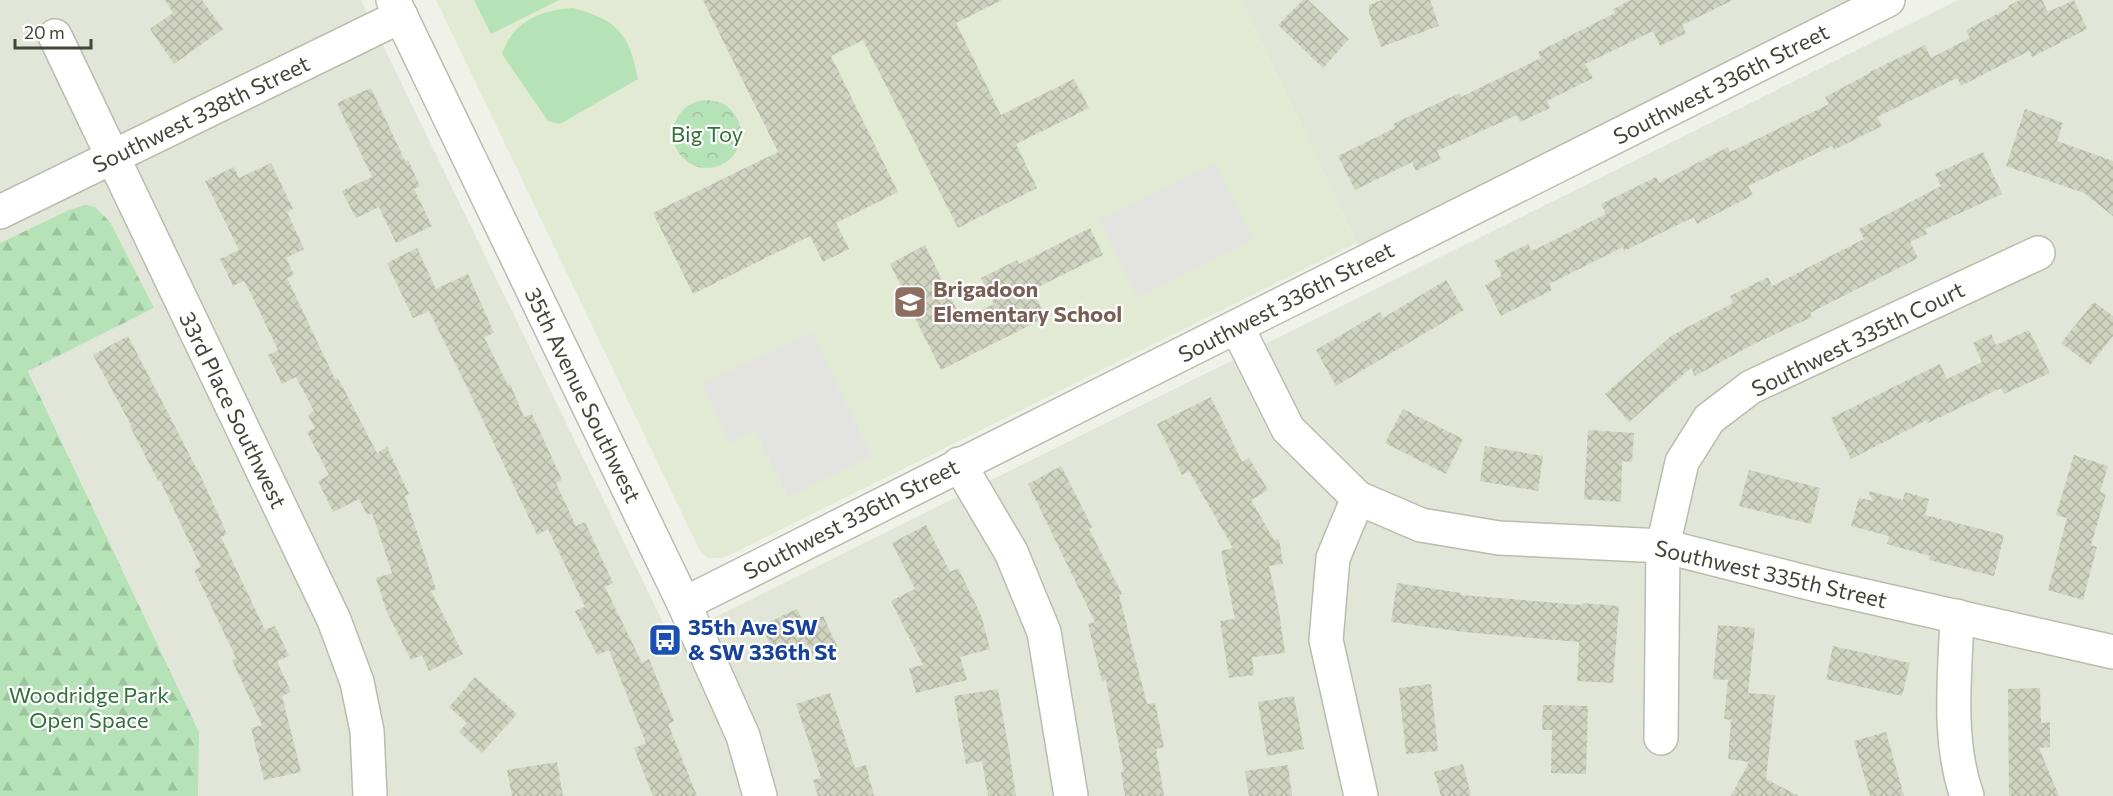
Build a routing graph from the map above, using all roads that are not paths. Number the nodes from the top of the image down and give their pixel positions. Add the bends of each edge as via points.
1 (1888, 0) edge
2 (397, 8) edge
3 (55, 36) dead end
4 (111, 158) junction
5 (0, 212) edge
6 (2038, 253) dead end
7 (1237, 327) junction
8 (959, 464) junction
9 (1358, 498) junction
10 (1663, 546) junction
11 (684, 604) junction
12 (1957, 616) junction
13 (2113, 652) edge
14 (1661, 738) dead end
15 (370, 796) edge
16 (760, 796) edge
17 (1071, 796) edge
18 (1361, 796) edge
19 (1967, 796) edge

1 - 7 street, Southwest 336th Street
2 - 4 street, Southwest 338th Street
2 - 11 street, 35th Avenue Southwest
3 - 4 street, 33rd Place Southwest
4 - 5 street, Southwest 338th Street
4 - 15 street, 33rd Place Southwest via 334,620 357,682 367,730
6 - 10 street, Southwest 335th Court via 1751,387 1709,419 1682,462
7 - 8 street, Southwest 336th Street
7 - 9 street via 1288,429
8 - 11 street, Southwest 336th Street
8 - 17 street via 1011,552 1044,632
9 - 10 street, Southwest 335th Street via 1421,525 1499,538
9 - 18 street via 1334,558 1326,640
10 - 12 street, Southwest 335th Street
10 - 14 street, Southwest 335th Court
11 - 16 street, 35th Avenue Southwest via 743,736
12 - 13 street, Southwest 335th Street
12 - 19 street via 1954,723 1959,772

